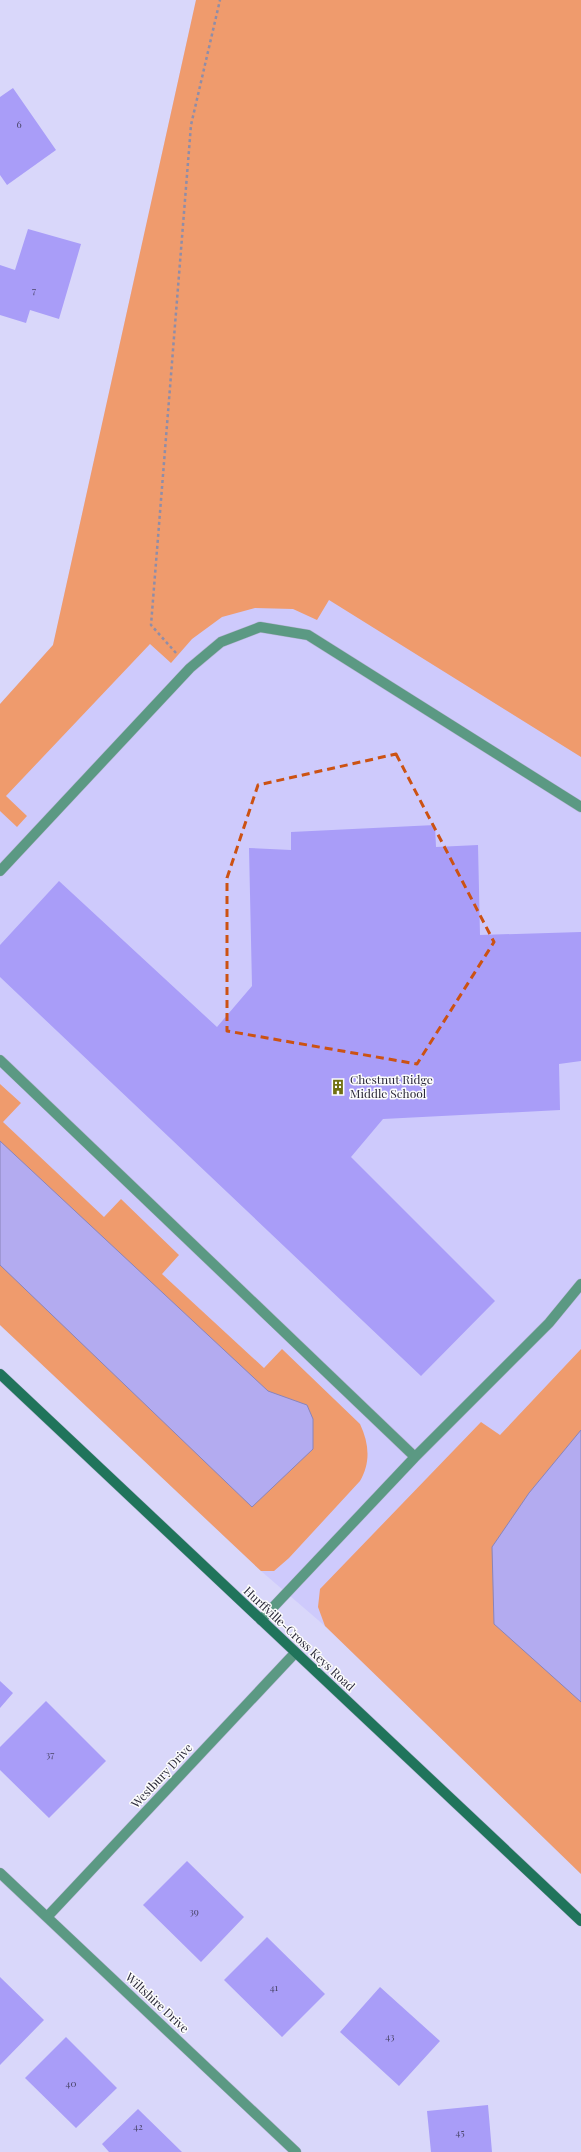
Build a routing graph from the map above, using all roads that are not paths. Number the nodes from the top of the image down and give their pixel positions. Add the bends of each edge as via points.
1 (581, 807) edge
2 (0, 871) edge
3 (0, 1060) edge
4 (581, 1284) edge
5 (0, 1374) edge
6 (415, 1458) junction
7 (261, 1620) junction
8 (295, 1653) junction
9 (0, 1873) edge
10 (47, 1917) junction
11 (581, 1921) edge
12 (296, 2152) edge

1 - 2 street via 308,635 260,627 221,642 190,668
3 - 6 street
4 - 6 street via 549,1323
5 - 7 main road, Hurffville-Cross Keys Road
6 - 7 street
7 - 8 main road, Hurffville-Cross Keys Road
8 - 10 street, Westbury Drive
8 - 11 main road, Hurffville-Cross Keys Road
9 - 10 street, Wiltshire Drive
10 - 12 street, Wiltshire Drive

